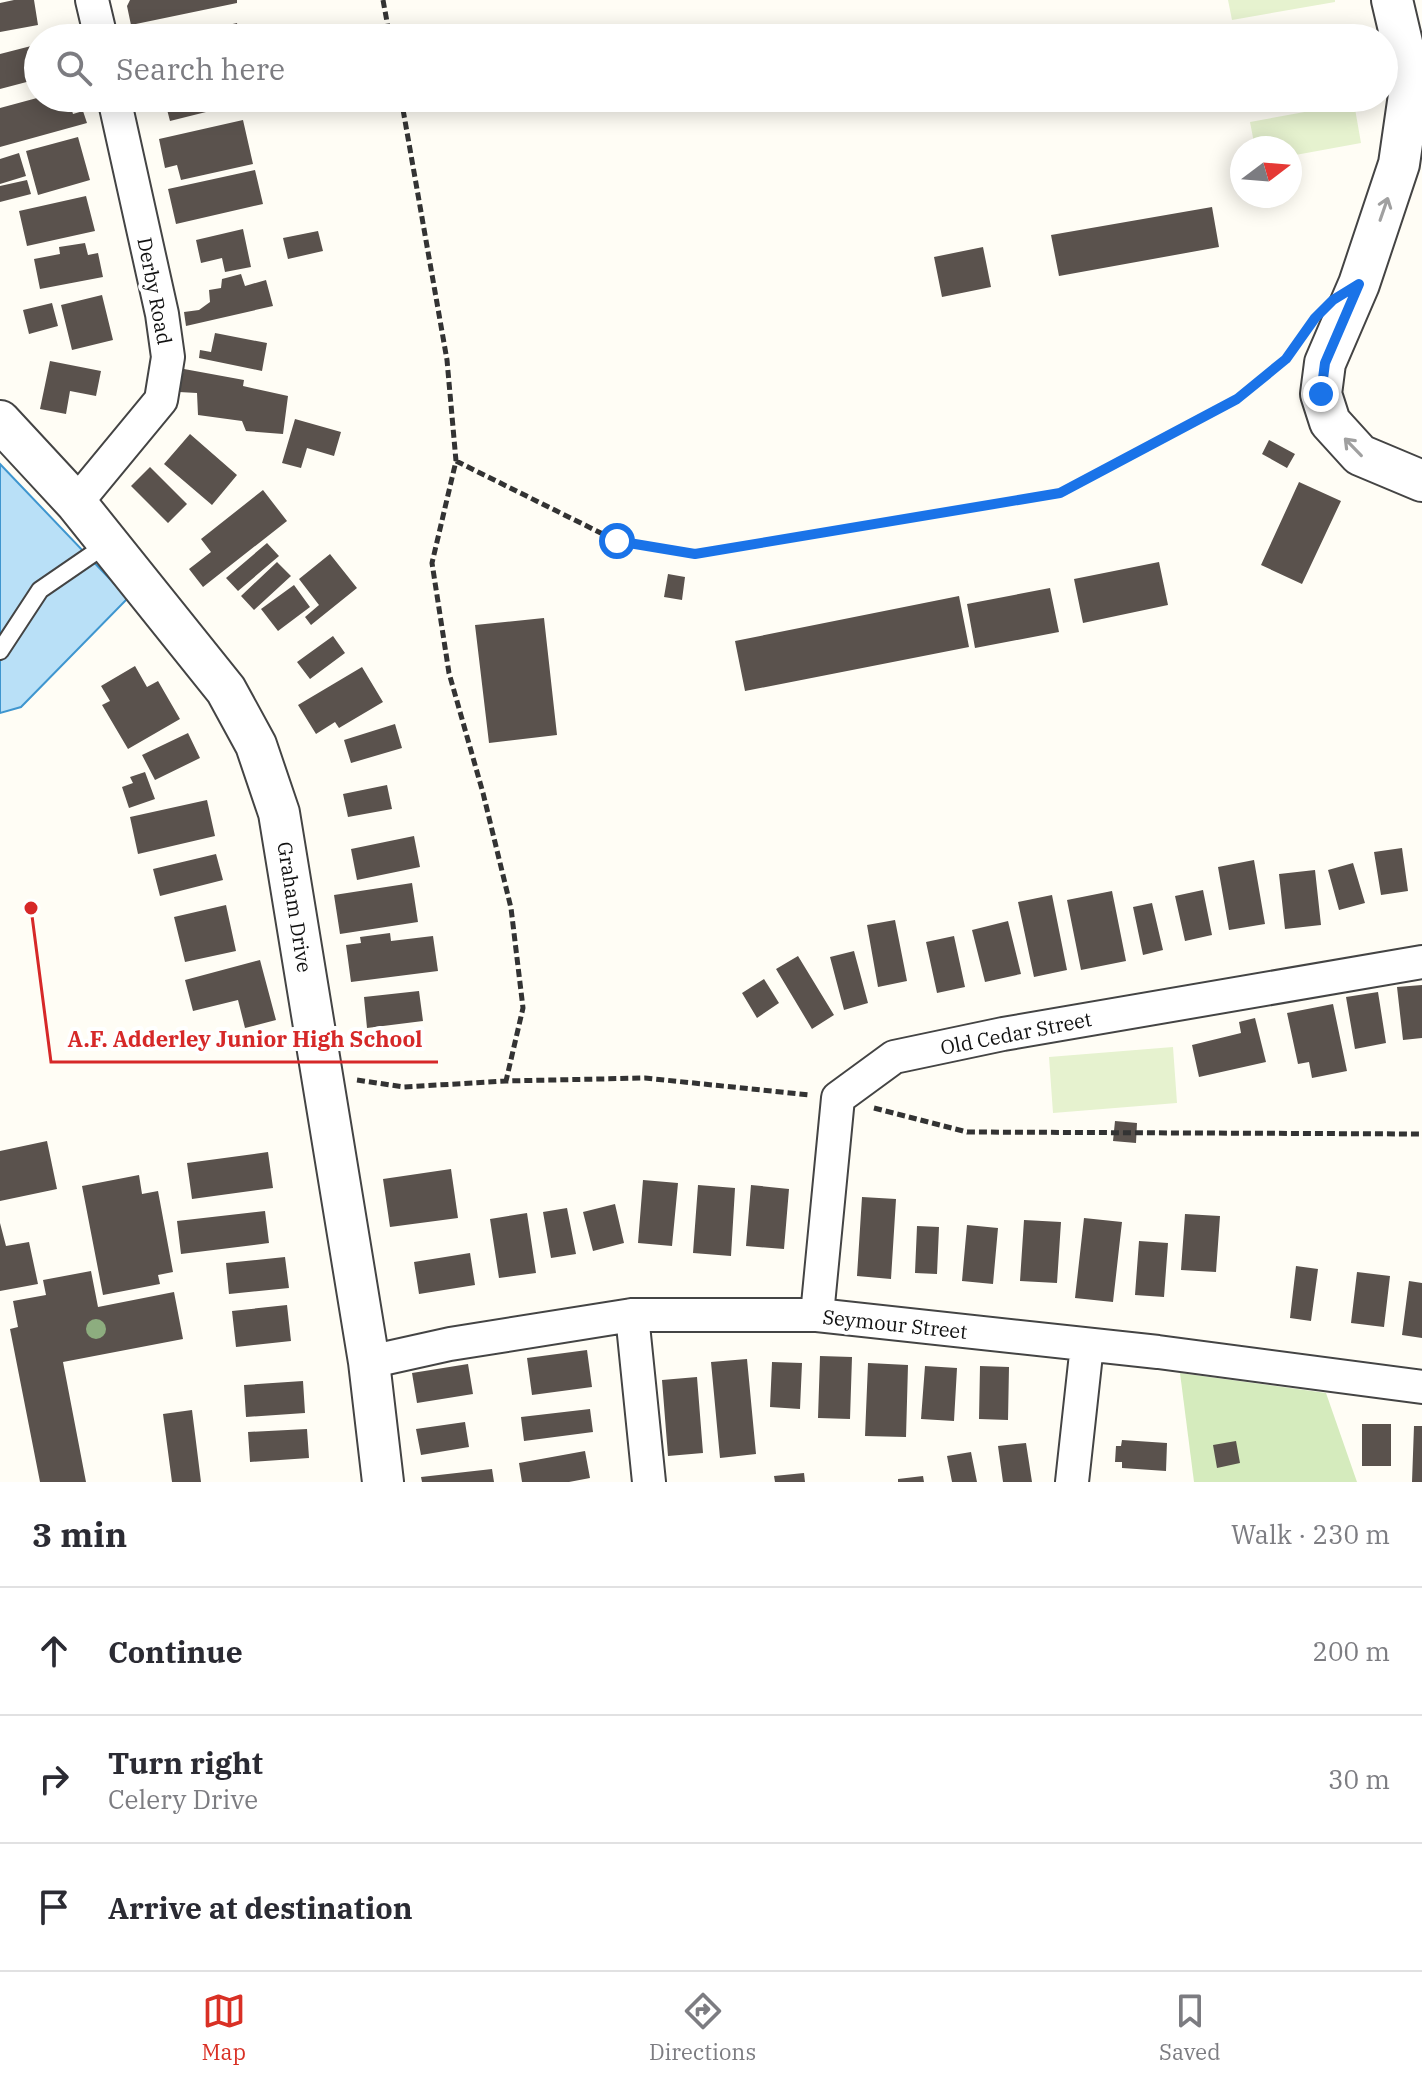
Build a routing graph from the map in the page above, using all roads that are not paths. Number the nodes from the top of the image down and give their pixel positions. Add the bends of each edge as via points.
1 (92, 0) edge
2 (1392, 0) edge
3 (98, 24) edge
4 (1416, 95) edge
5 (117, 112) edge
6 (0, 421) edge
7 (1422, 481) edge
8 (76, 503) junction
9 (109, 543) junction
10 (0, 651) edge
11 (1422, 962) edge
12 (632, 1315) junction
13 (817, 1315) junction
14 (1087, 1345) junction
15 (369, 1362) junction
16 (1422, 1387) edge
17 (383, 1482) edge
18 (649, 1482) edge
19 (1072, 1482) edge

1 - 3 street
2 - 4 street
7 -> 4 street via 1360,455 1330,422 1321,394 1325,363 1359,284
5 - 8 street, Derby Road via 168,357 161,400
6 - 8 street, Graham Drive
8 - 9 street, Graham Drive
9 - 10 lane via 40,590
9 - 15 street, Graham Drive via 226,690 256,745 279,813
11 - 13 street, Old Cedar Street via 894,1057 838,1098
12 - 13 street, Seymour Street
12 - 15 street, Seymour Street
12 - 18 street
13 - 14 street, Seymour Street
14 - 16 street, Seymour Street
14 - 19 street
15 - 17 street, Graham Drive

